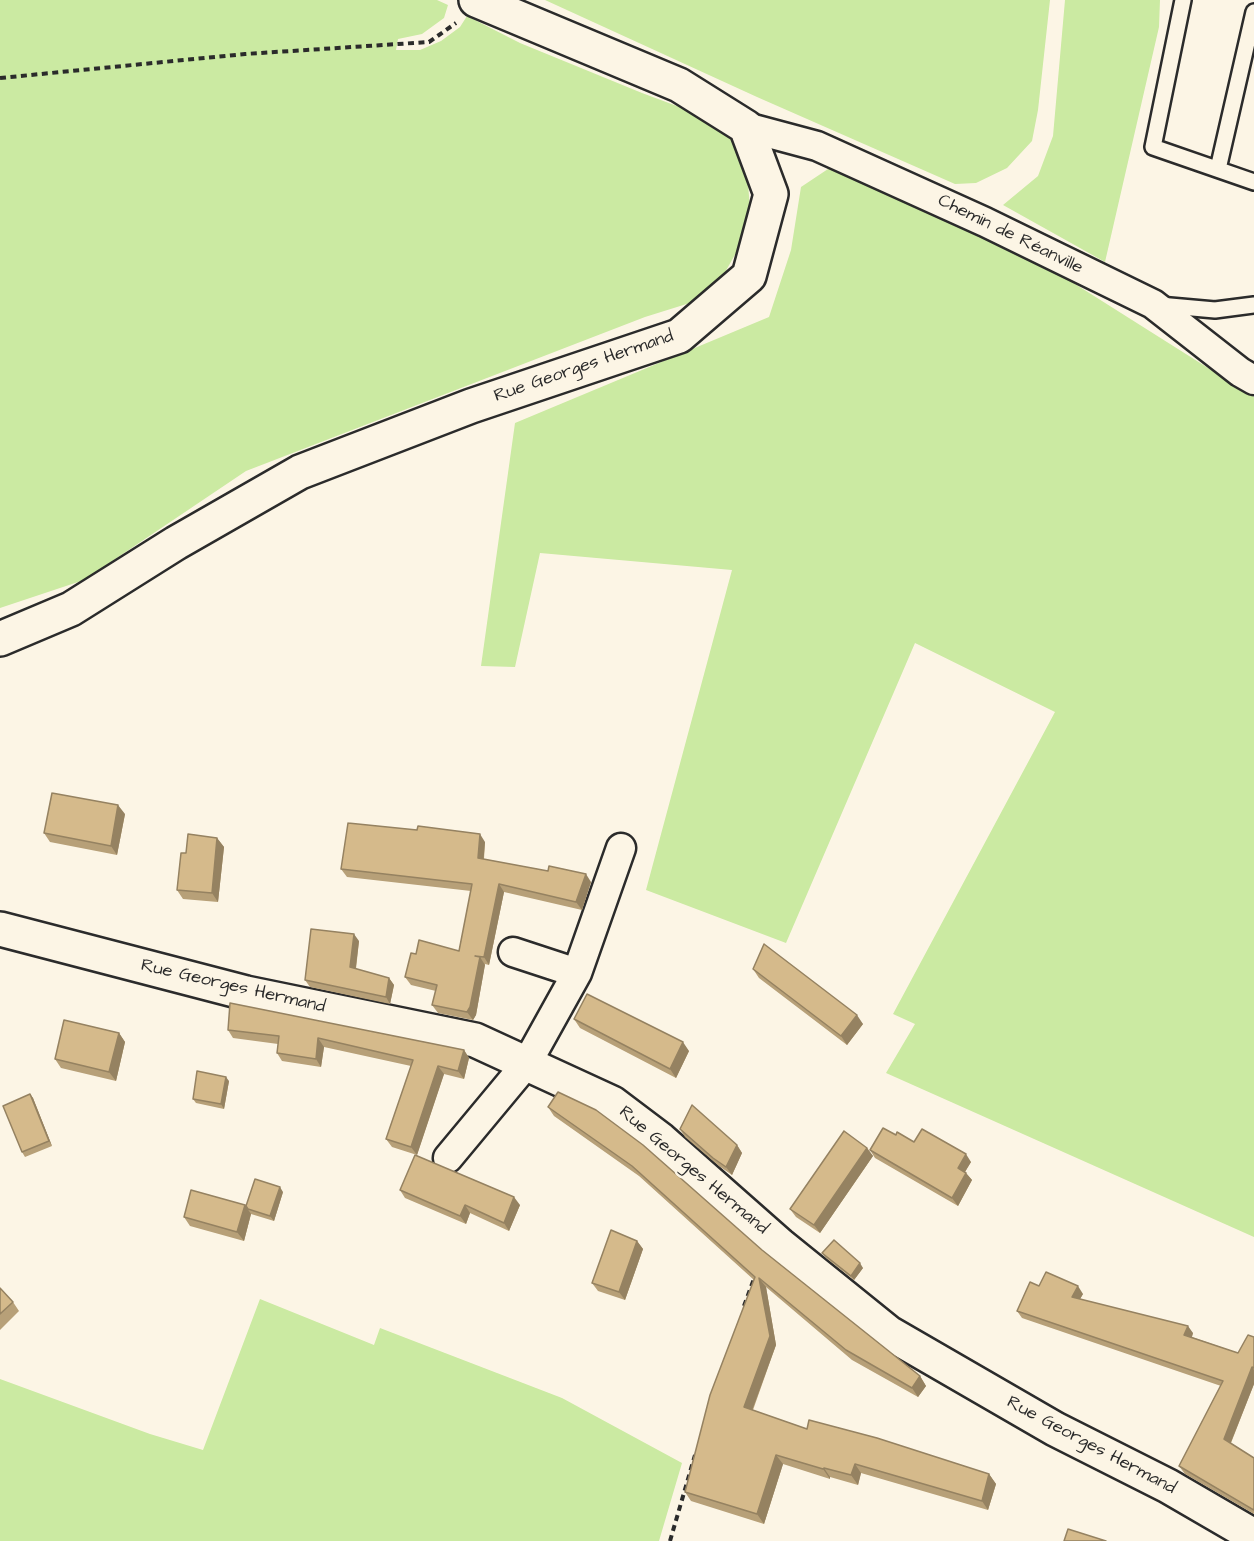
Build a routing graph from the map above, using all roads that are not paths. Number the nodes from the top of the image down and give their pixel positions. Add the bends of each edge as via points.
1 (1184, 0) edge
2 (468, 8) edge
3 (1254, 12) edge
4 (746, 127) junction
5 (1218, 169) junction
6 (1254, 182) edge
7 (1153, 304) junction
8 (1254, 305) edge
9 (1254, 380) edge
10 (0, 639) edge
11 (621, 848) dead end
12 (0, 929) edge
13 (513, 952) dead end
14 (577, 973) junction
15 (526, 1064) junction
16 (448, 1158) dead end
17 (1254, 1536) edge

1 - 5 lane via 1153,147
2 - 4 street via 679,85
3 - 5 lane
4 - 7 street, Chemin de Réanville via 817,146
4 - 10 street, Rue Georges Hermand via 771,194 749,276 679,336 471,406 300,472 71,609
5 - 6 lane
7 - 8 lane via 1215,310
7 - 9 street, Chemin de Réanville
11 - 14 street
12 - 15 street, Rue Georges Hermand via 246,993 475,1040
13 - 14 street
14 - 15 street
15 - 16 street
15 - 17 street, Rue Georges Hermand via 612,1103 888,1333

